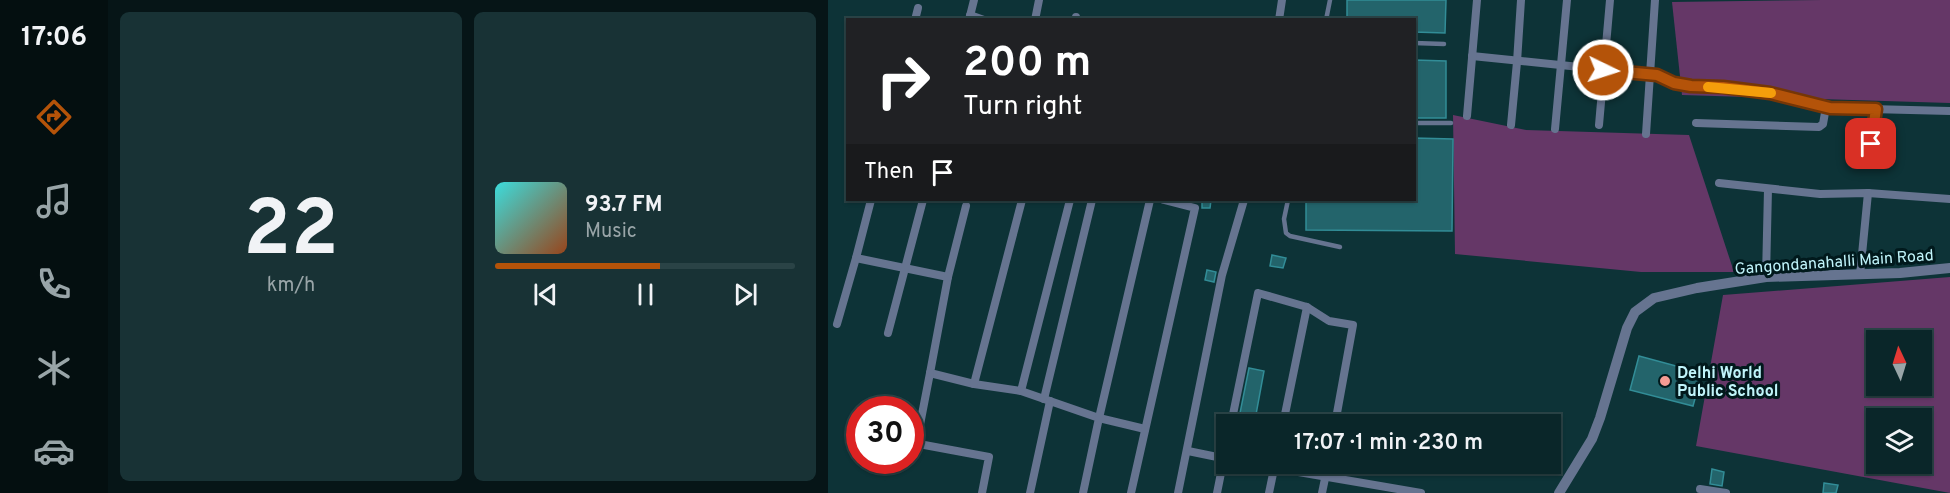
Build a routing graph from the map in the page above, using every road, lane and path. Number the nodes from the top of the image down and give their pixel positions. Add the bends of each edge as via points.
1 (974, 0) edge
2 (1040, 0) edge
3 (1282, 0) edge
4 (1330, 0) edge
5 (1477, 0) edge
6 (1521, 0) edge
7 (1567, 0) edge
8 (1610, 0) edge
9 (1655, 0) edge
10 (918, 8) dead end
11 (969, 17) edge
12 (916, 18) edge
13 (1036, 18) edge
14 (1279, 18) edge
15 (1326, 18) edge
16 (1416, 43) edge
17 (1444, 44) dead end
18 (1472, 56) junction
19 (1517, 62) junction
20 (1561, 66) junction
21 (1603, 70) junction
22 (1650, 74) junction
23 (1826, 107) junction
24 (1876, 109) junction
25 (1950, 111) edge
26 (1467, 116) dead end
27 (1416, 123) edge
28 (1451, 123) dead end
29 (1696, 123) dead end
30 (1511, 124) dead end
31 (1599, 125) dead end
32 (1555, 129) dead end
33 (1646, 134) dead end
34 (1869, 162) dead end
35 (1719, 183) dead end
36 (1768, 189) junction
37 (1868, 193) junction
38 (1950, 199) edge
39 (871, 201) edge
40 (922, 201) edge
41 (1022, 201) edge
42 (1070, 201) edge
43 (1092, 201) edge
44 (1150, 201) edge
45 (1176, 201) edge
46 (1244, 201) edge
47 (1288, 201) edge
48 (966, 206) dead end
49 (1340, 247) dead end
50 (856, 258) junction
51 (905, 268) junction
52 (1950, 268) edge
53 (1860, 275) junction
54 (948, 277) junction
55 (1766, 277) junction
56 (1307, 307) junction
57 (837, 324) dead end
58 (888, 333) dead end
59 (930, 373) junction
60 (974, 384) junction
61 (1021, 391) junction
62 (1047, 400) junction
63 (1233, 414) edge
64 (1285, 414) edge
65 (1337, 414) edge
66 (1099, 418) junction
67 (1144, 429) junction
68 (1188, 451) junction
69 (1216, 456) edge
70 (1221, 474) edge
71 (1273, 474) edge
72 (1312, 474) edge
73 (1326, 474) edge
74 (1326, 477) junction
75 (1700, 489) dead end
76 (982, 493) edge
77 (1030, 493) edge
78 (1083, 493) edge
79 (1131, 493) edge
80 (1178, 493) edge
81 (1216, 493) edge
82 (1269, 493) edge
83 (1322, 493) edge
84 (1421, 493) edge
85 (1559, 493) edge
86 (1726, 493) edge

1 - 11 street
2 - 13 street
3 - 14 street
4 - 15 lane
5 - 18 street
6 - 19 street
7 - 20 street
8 - 21 street
9 - 22 street
10 - 12 street
16 - 17 lane
18 - 19 street
18 - 26 street
19 - 20 street
19 - 30 street
20 - 21 street
20 - 32 street
21 - 22 street
21 - 31 street
22 - 23 street via 1674,83 1770,93
22 - 33 street
23 - 24 street
23 - 29 street via 1819,127
24 - 25 street
24 - 34 street
27 - 28 lane
35 - 36 street
36 - 37 street
36 - 55 street
37 - 38 street
37 - 53 street
39 - 50 street
40 - 51 street
41 - 60 street
42 - 61 street
43 - 62 street
44 - 66 street
45 - 67 street via 1195,208
46 - 68 street via 1222,275
47 - 49 lane via 1286,233
48 - 54 street
50 - 51 street
50 - 57 street
51 - 54 street
51 - 58 street
52 - 53 street, Gangondanahalli Main Road
53 - 55 street, Gangondanahalli Main Road
54 - 59 street
55 - 85 street, Gangondanahalli Main Road via 1654,298 1635,312 1592,439
56 - 63 street via 1258,293
56 - 64 street
56 - 65 street via 1329,321 1353,325
59 - 60 street
59 - 76 street via 918,435 920,444 989,457
60 - 61 street
61 - 62 street
62 - 66 street
62 - 77 street
66 - 67 street
66 - 78 street
67 - 79 street
68 - 69 street
68 - 80 street
70 - 81 street
71 - 82 street
72 - 74 street
73 - 74 street
74 - 83 street
74 - 84 street
75 - 86 street

